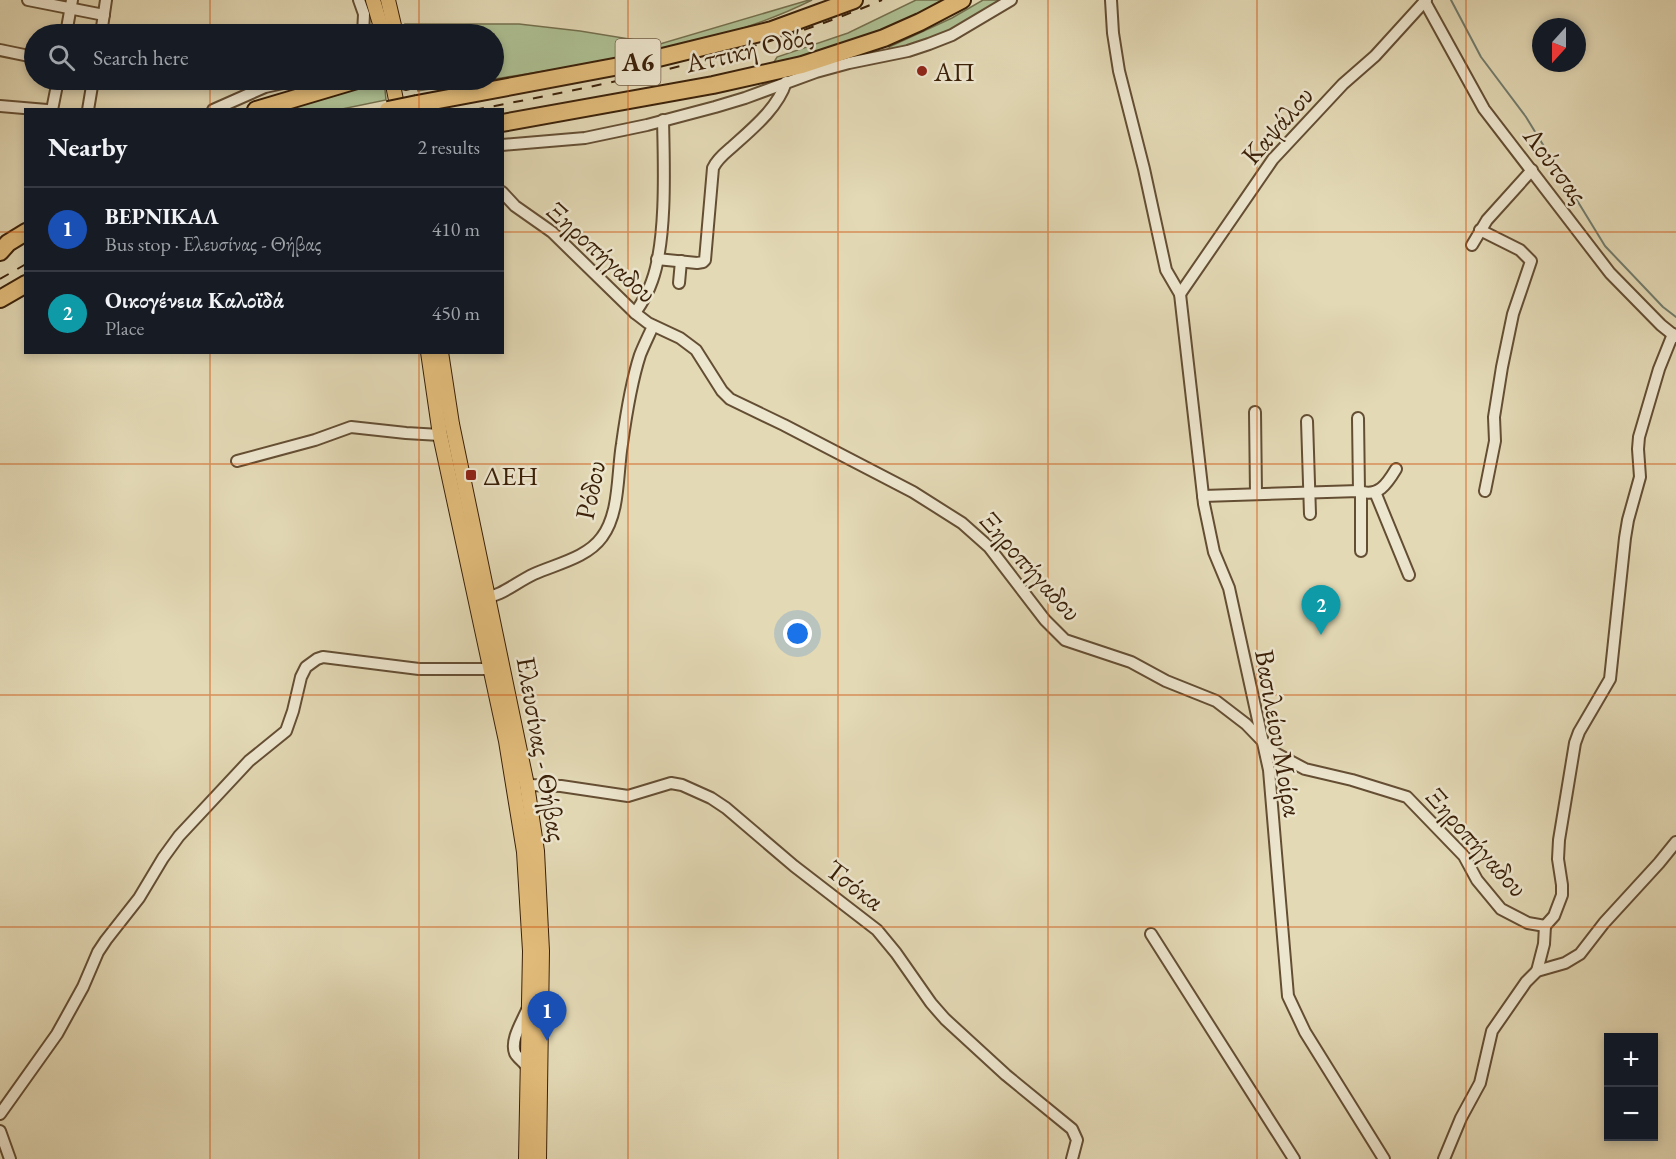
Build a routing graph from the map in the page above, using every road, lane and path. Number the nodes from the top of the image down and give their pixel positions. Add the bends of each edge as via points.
1 (28, 0) edge
2 (106, 0) edge
3 (359, 0) edge
4 (374, 0) edge
5 (388, 0) edge
6 (854, 0) edge
7 (962, 0) edge
8 (1011, 0) edge
9 (1110, 0) edge
10 (1426, 1) edge
11 (71, 4) edge
12 (104, 15) junction
13 (68, 24) edge
14 (103, 24) edge
15 (364, 24) edge
16 (380, 24) edge
17 (394, 24) edge
18 (0, 50) edge
19 (24, 55) edge
20 (786, 82) junction
21 (504, 89) edge
22 (55, 90) edge
23 (91, 90) edge
24 (258, 90) edge
25 (323, 90) edge
26 (401, 90) edge
27 (406, 90) edge
28 (500, 90) edge
29 (0, 106) edge
30 (414, 107) edge
31 (25, 108) edge
32 (51, 108) edge
33 (88, 108) edge
34 (218, 108) edge
35 (263, 108) edge
36 (398, 108) edge
37 (663, 120) junction
38 (504, 123) edge
39 (504, 145) edge
40 (1532, 170) junction
41 (504, 194) edge
42 (1480, 230) junction
43 (24, 233) edge
44 (24, 243) edge
45 (1472, 245) dead end
46 (0, 254) edge
47 (657, 259) junction
48 (681, 261) junction
49 (679, 283) dead end
50 (24, 285) edge
51 (1180, 294) junction
52 (0, 298) edge
53 (635, 314) junction
54 (653, 326) junction
55 (1675, 335) edge
56 (428, 354) edge
57 (441, 354) edge
58 (1255, 412) dead end
59 (1358, 417) dead end
60 (1307, 421) dead end
61 (440, 435) junction
62 (237, 461) dead end
63 (1396, 469) dead end
64 (1485, 491) dead end
65 (1309, 492) junction
66 (1360, 492) junction
67 (1375, 492) junction
68 (1256, 494) junction
69 (1203, 496) junction
70 (1310, 514) dead end
71 (1361, 551) dead end
72 (1409, 575) dead end
73 (482, 599) junction
74 (497, 669) junction
75 (1263, 742) junction
76 (527, 785) junction
77 (1676, 842) edge
78 (1545, 926) junction
79 (1150, 934) dead end
80 (1537, 971) junction
81 (0, 1114) edge
82 (0, 1131) edge
83 (10, 1159) edge
84 (526, 1159) edge
85 (538, 1159) edge
86 (1072, 1159) edge
87 (1294, 1159) edge
88 (1384, 1159) edge
89 (1444, 1159) edge

1 - 11 street
2 - 12 street
3 - 15 street
4 - 16 main road
5 - 17 main road
6 - 21 highway, Αττική Οδός / Α6 via 772,30 646,61
7 - 38 highway, Αττική Οδός / Α6 via 884,38 802,65
8 - 20 street via 944,38
9 - 51 street via 1119,71 1166,270
10 - 40 street, Λούτσας via 1484,109
10 - 51 street, Καψάλου via 1273,159
11 - 12 street
11 - 13 street
12 - 14 street
18 - 19 street
20 - 37 street via 745,98
20 - 48 street via 782,95 714,164 705,260
22 - 32 street
23 - 33 street
24 - 34 street
25 - 35 highway
26 - 36 main road
27 - 30 main road
28 - 30 highway, Αττική Οδός / Α6
29 - 31 street
37 - 39 street via 585,138
37 - 47 street
40 - 42 street
40 - 55 street, Λούτσας via 1610,273
41 - 53 street, Ξηροπήγαδου via 552,232
42 - 45 street
42 - 64 street via 1520,250 1531,261 1502,368 1494,417 1496,441
43 - 46 highway via 8,243
44 - 46 highway
47 - 48 street
47 - 53 street via 648,291
48 - 49 street
50 - 52 highway
51 - 69 street, Βασιλείου Μοίρα
53 - 54 street, Ξηροπήγαδου
54 - 73 street, Ρόδου via 636,372 612,511 602,537 589,549 524,579 506,592
54 - 75 street, Ξηροπήγαδου via 696,350 730,399 913,492 962,523 989,547 1065,640 1121,658 1216,701
55 - 78 street via 1659,369 1639,437 1640,477 1625,538 1610,679 1575,743 1559,840 1562,895 1554,916
56 - 61 main road, Ελευσίνας - Θήβας
57 - 73 main road, Ελευσίνας - Θήβας
58 - 68 street
59 - 66 street
60 - 65 street
61 - 62 street via 351,427
61 - 73 main road, Ελευσίνας - Θήβας
63 - 67 street via 1385,487
65 - 66 street
65 - 68 street
65 - 70 street
66 - 67 street
66 - 71 street
67 - 72 street
68 - 69 street
69 - 75 street, Βασιλείου Μοίρα via 1217,559 1229,588
73 - 74 main road, Ελευσίνας - Θήβας
74 - 76 main road, Ελευσίνας - Θήβας
74 - 81 street via 419,669 316,659 301,677 286,731 249,761 179,836 104,943 57,1034
74 - 84 main road, Ελευσίνας - Θήβας via 524,852 529,924
75 - 78 street, Ξηροπήγαδου via 1283,758 1305,768 1407,797 1464,856 1477,880 1502,909 1528,923
75 - 88 street, Βασιλείου Μοίρα via 1273,810 1288,996 1305,1032
76 - 85 main road, Ελευσίνας - Θήβας via 542,924
76 - 86 street, Τσόκα via 628,796 670,783 682,784 726,808 763,842 877,930 945,1019 1072,1129 1077,1140
77 - 80 street via 1580,954
78 - 80 street
79 - 87 street
80 - 89 street via 1492,1031 1480,1083
82 - 83 street

